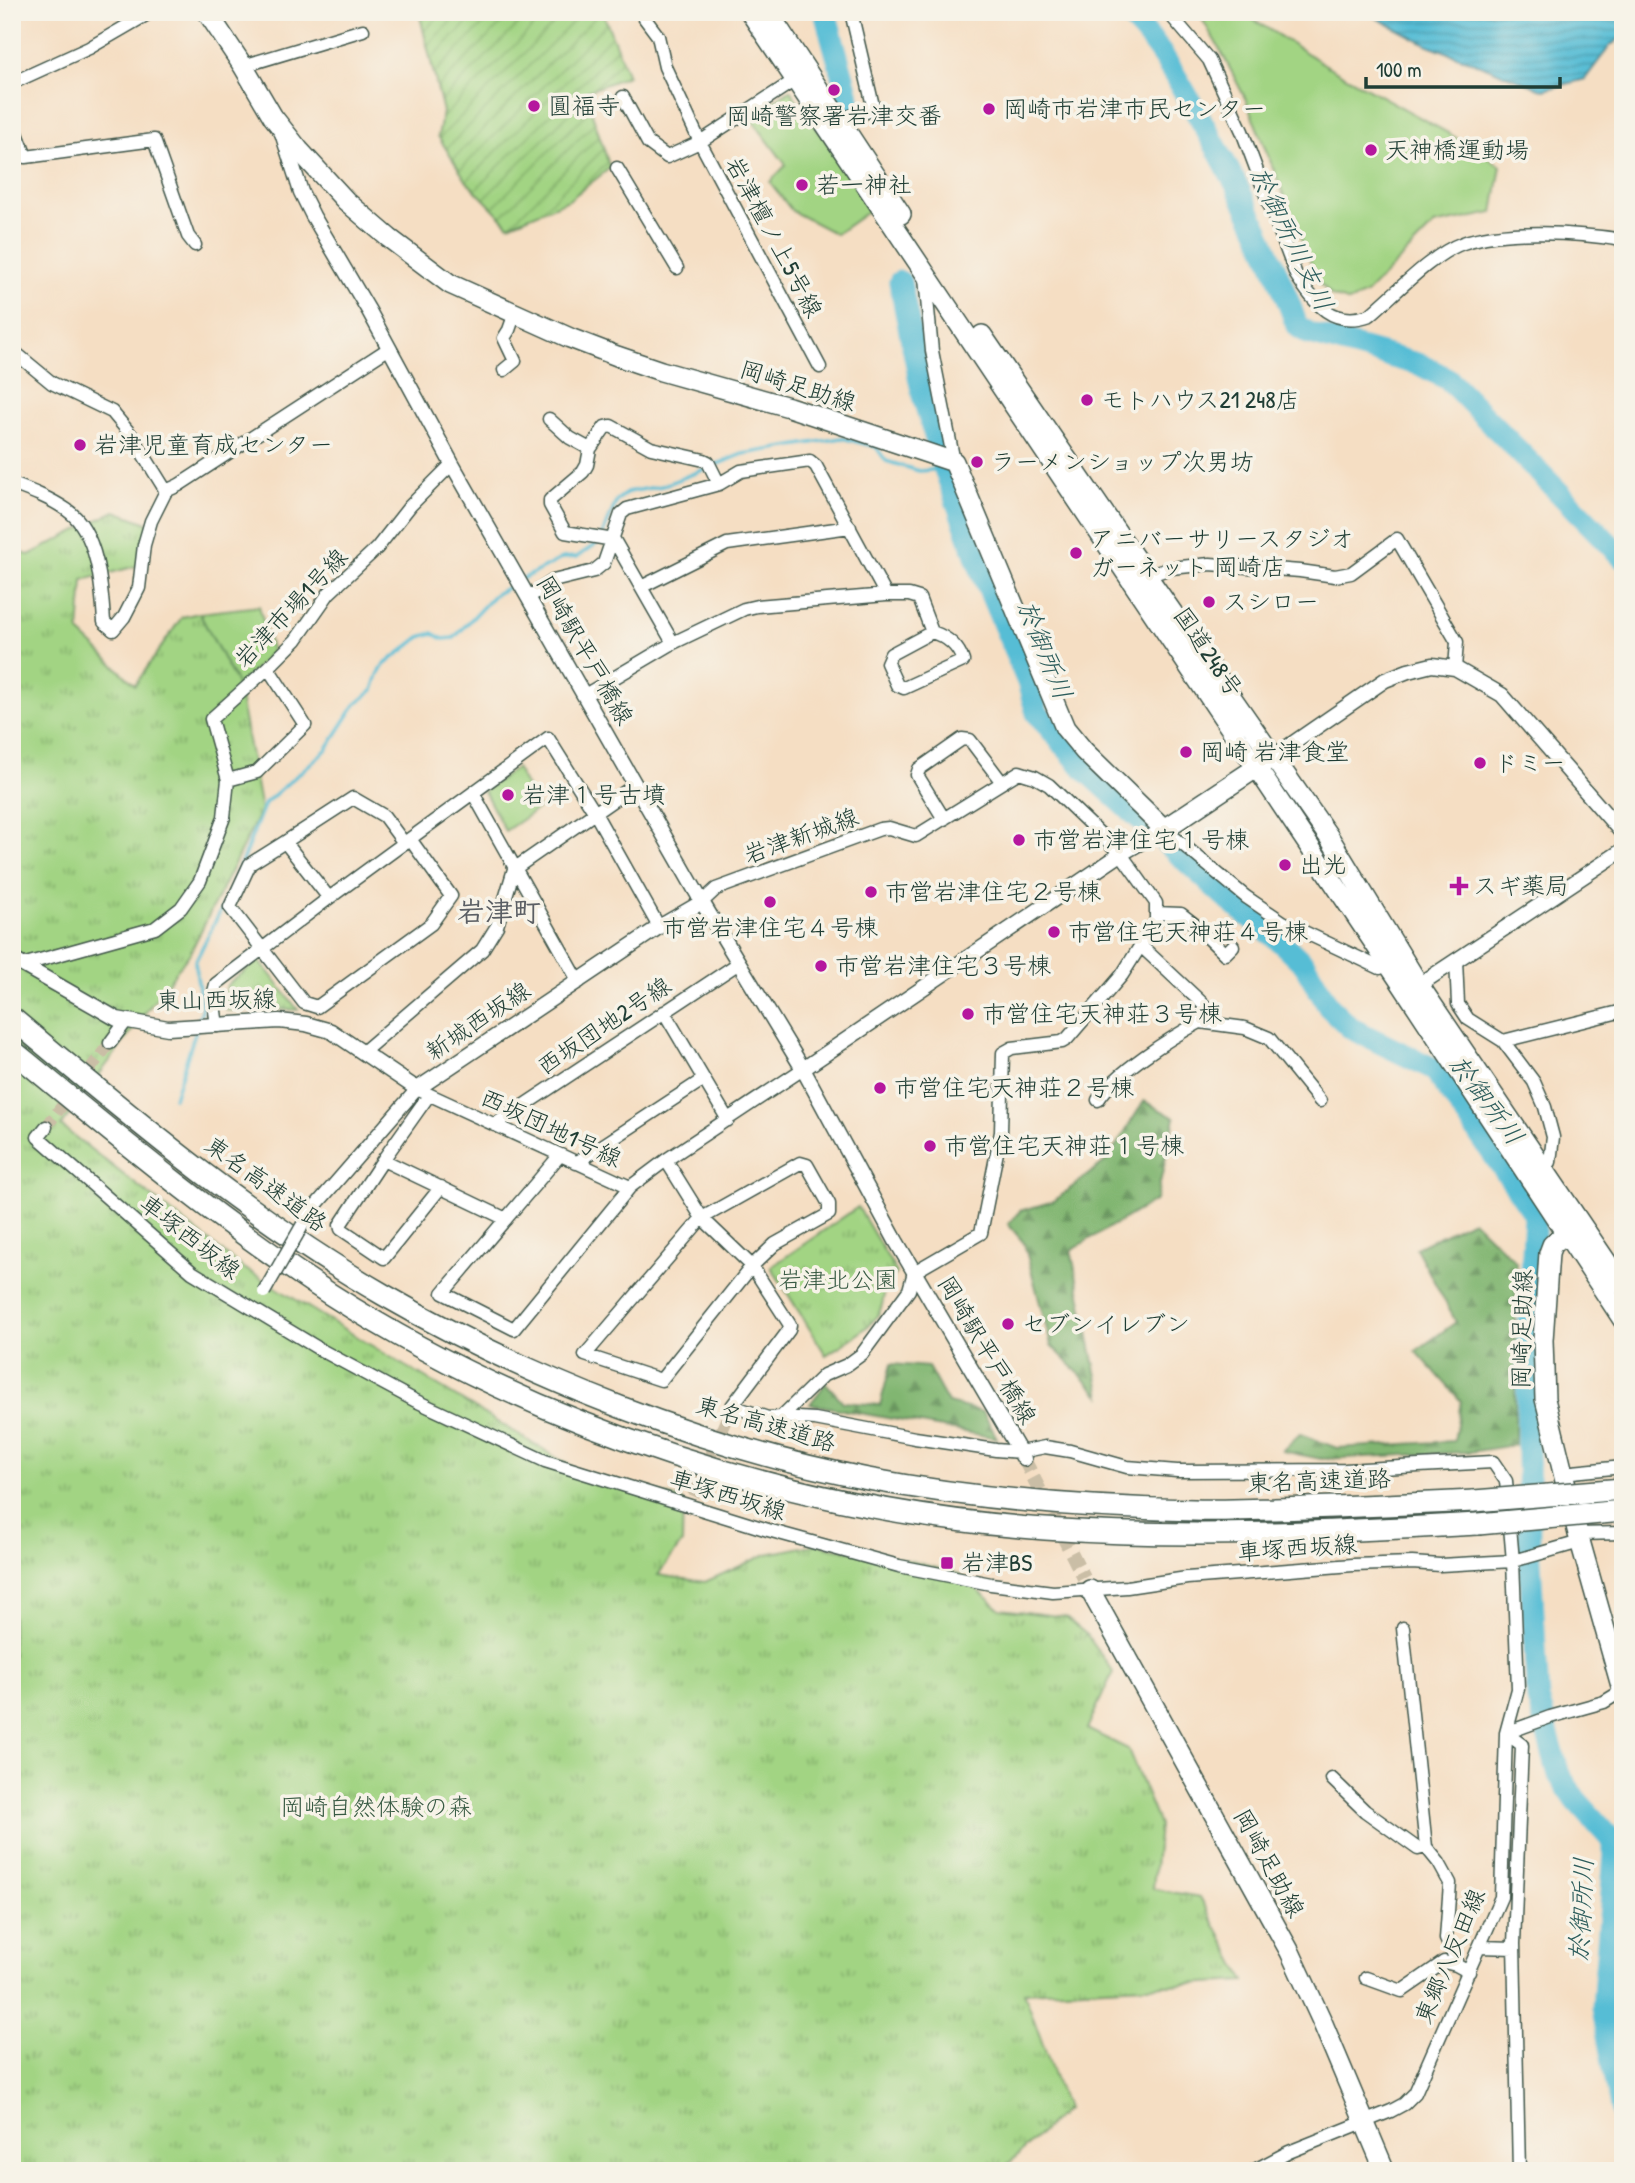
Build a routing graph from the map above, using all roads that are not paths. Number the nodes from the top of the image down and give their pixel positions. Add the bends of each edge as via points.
1 (151, 12) edge
2 (208, 12) edge
3 (640, 12) edge
4 (750, 12) edge
5 (768, 12) edge
6 (851, 12) edge
7 (1168, 12) edge
8 (363, 30) dead end
9 (243, 66) junction
10 (795, 80) junction
11 (12, 83) edge
12 (623, 97) dead end
13 (12, 120) edge
14 (279, 123) junction
15 (836, 126) junction
16 (700, 142) junction
17 (617, 168) dead end
18 (1623, 240) edge
19 (195, 245) dead end
20 (677, 268) dead end
21 (925, 274) junction
22 (515, 313) junction
23 (388, 349) junction
24 (12, 350) edge
25 (820, 367) dead end
26 (504, 370) dead end
27 (549, 419) dead end
28 (590, 449) junction
29 (952, 461) junction
30 (452, 464) junction
31 (12, 484) edge
32 (719, 484) junction
33 (166, 491) junction
34 (850, 527) junction
35 (614, 540) junction
36 (1147, 576) junction
37 (641, 587) junction
38 (878, 595) junction
39 (529, 597) junction
40 (932, 632) junction
41 (673, 643) junction
42 (1455, 667) junction
43 (268, 668) junction
44 (585, 695) junction
45 (1265, 763) junction
46 (228, 780) junction
47 (1001, 781) junction
48 (635, 785) junction
49 (473, 793) junction
50 (595, 813) junction
51 (944, 819) junction
52 (1164, 829) junction
53 (1623, 834) edge
54 (407, 841) junction
55 (285, 842) junction
56 (1623, 850) edge
57 (1121, 854) junction
58 (514, 869) junction
59 (329, 898) junction
60 (702, 902) junction
61 (1156, 913) junction
62 (659, 927) junction
63 (1140, 946) junction
64 (1233, 946) dead end
65 (263, 949) junction
66 (1456, 960) junction
67 (17, 962) edge
68 (738, 963) junction
69 (1380, 968) dead end
70 (579, 982) junction
71 (1419, 985) junction
72 (1623, 1011) edge
73 (664, 1012) junction
74 (12, 1018) edge
75 (127, 1020) junction
76 (1200, 1023) junction
77 (217, 1026) junction
78 (1503, 1041) junction
79 (110, 1043) tunnel mouth
80 (12, 1050) edge
81 (363, 1052) junction
82 (803, 1069) junction
83 (704, 1079) junction
84 (423, 1092) junction
85 (1098, 1100) dead end
86 (1320, 1101) dead end
87 (727, 1120) junction
88 (494, 1125) junction
89 (46, 1127) dead end
90 (559, 1155) junction
91 (383, 1160) junction
92 (666, 1160) junction
93 (1550, 1161) dead end
94 (576, 1163) junction
95 (630, 1187) junction
96 (441, 1188) junction
97 (702, 1218) junction
98 (506, 1219) junction
99 (1571, 1227) junction
100 (752, 1266) junction
101 (914, 1272) junction
102 (1623, 1286) edge
103 (253, 1311) junction
104 (1623, 1320) edge
105 (781, 1417) junction
106 (1022, 1455) junction
107 (1623, 1467) edge
108 (1563, 1473) junction
109 (1623, 1489) edge
110 (1623, 1511) edge
111 (1623, 1533) edge
112 (1579, 1538) junction
113 (1519, 1560) junction
114 (1087, 1584) junction
115 (1403, 1628) dead end
116 (1623, 1692) edge
117 (1506, 1733) junction
118 (1332, 1779) dead end
119 (1426, 1847) junction
120 (1480, 1947) junction
121 (1514, 1948) junction
122 (1456, 1965) junction
123 (1469, 1972) junction
124 (1366, 1978) dead end
125 (1365, 2121) junction
126 (1254, 2171) edge
127 (1385, 2171) edge
128 (1519, 2171) edge

1 - 11 street via 89,48
2 - 9 main road, 岡崎足助線
3 - 16 street, 岩津檀ノ上5号線 via 658,36 665,67
4 - 10 main road, 国道248号
5 - 15 main road, 国道248号
6 - 15 street via 874,110 847,117
7 - 18 street via 1209,60 1242,131 1296,275 1326,312 1346,320 1370,315 1438,257 1463,243 1549,233
8 - 9 street
9 - 14 main road, 岡崎足助線
10 - 15 main road, 国道248号
10 - 16 street
12 - 16 street via 648,143 667,157
13 - 19 street via 26,157 154,140
14 - 22 main road, 岡崎足助線 via 346,201 389,238 450,284
14 - 23 street, 岡崎駅平戸橋線 via 307,204
15 - 21 main road, 国道248号
15 - 36 main road, 国道248号
16 - 25 street, 岩津檀ノ上5号線
17 - 20 street
21 - 29 street via 932,351
21 - 45 main road, 国道248号
22 - 26 street via 504,338 515,361
22 - 29 main road, 岡崎足助線 via 628,360
23 - 30 street, 岡崎駅平戸橋線
23 - 33 street
24 - 33 street via 52,383 112,412
27 - 28 street
28 - 32 street via 602,430 611,426 651,448 708,462
28 - 35 street via 583,472 550,500 550,505 565,532
29 - 52 main road via 1065,728
30 - 39 street, 岡崎駅平戸橋線
30 - 43 street, 岩津市場1号線 via 377,548 328,593 296,640
31 - 33 street via 69,511 80,524 92,545 104,622 113,630 139,589 144,545
32 - 34 street via 741,471 810,461
32 - 35 street via 624,510
34 - 37 street via 727,544
34 - 38 street via 886,595
35 - 37 street
35 - 39 street via 607,559 594,570 553,580
36 - 42 street via 1209,564 1335,576 1351,573 1397,539 1457,642
36 - 45 main road, 国道248号
37 - 41 street
38 - 40 street via 919,598
38 - 41 street via 744,609
39 - 44 street, 岡崎駅平戸橋線
40 - 40 street via 955,646 963,661 904,688 897,685 887,663 891,654
41 - 44 street
42 - 45 street via 1432,665 1385,680
42 - 53 street via 1502,695
43 - 46 street, 岩津市場1号線 via 211,719
43 - 46 street via 305,725 257,772
44 - 48 street, 岡崎駅平戸橋線
45 - 52 main road
45 - 71 main road, 国道248号 via 1329,837
45 - 99 main road, 国道248号 via 1391,968
46 - 67 street, 岩津市場1号線 via 224,817 212,853 181,908 155,928
47 - 51 street, 岩津新城線
47 - 51 street via 970,740 961,739 917,775
47 - 57 street, 岩津新城線 via 1019,772 1049,785
48 - 50 street
48 - 60 street, 岡崎駅平戸橋線
49 - 50 street via 548,738
49 - 54 street
49 - 58 street
50 - 58 street
50 - 62 street
51 - 60 street, 岩津新城線 via 916,836 880,829 716,889
52 - 57 street
52 - 69 street via 1283,922
54 - 55 street via 384,816 353,798
54 - 59 street
54 - 65 street via 451,896 431,924 317,1007 304,1003
55 - 59 street
55 - 65 street via 250,864 230,907
56 - 66 street
57 - 61 street, 岩津新城線 via 1156,903
57 - 82 street
58 - 70 street
58 - 81 street via 498,926 482,950
59 - 65 street
60 - 62 street, 新城西坂線
60 - 68 street, 岡崎駅平戸橋線
61 - 63 street
61 - 64 street via 1181,914 1225,954
62 - 70 street, 新城西坂線
63 - 76 street via 1204,1005
63 - 101 street via 1122,975 1067,1039 1012,1048 1003,1054 1002,1132 981,1233
65 - 77 street via 216,984
66 - 71 street
66 - 78 street via 1458,1004 1468,1018
67 - 75 street, 東山西坂線 via 117,1019
68 - 73 street, 西坂団地2号線
68 - 82 street, 岡崎駅平戸橋線
70 - 84 street, 新城西坂線
71 - 99 main road, 国道248号
72 - 78 street
73 - 83 street
73 - 88 street, 西坂団地2号線
74 - 109 highway, 東名高速道路, bridge via 194,1166 381,1293 501,1357 674,1426 742,1447 866,1479 1115,1508 1334,1508
75 - 77 street, 東山西坂線 via 168,1028
75 - 79 street
76 - 85 street via 1121,1076
76 - 86 street via 1245,1028 1269,1038
77 - 81 street, 東山西坂線 via 279,1021 306,1024 331,1031
78 - 93 street via 1534,1082 1545,1107 1553,1137
80 - 110 highway, 東名高速道路, bridge via 227,1223 332,1295 436,1356 491,1382 673,1456 860,1504 953,1520 1121,1534 1309,1533
81 - 84 street, 東山西坂線
82 - 87 street, 西坂団地1号線
82 - 101 street, 岡崎駅平戸橋線
83 - 87 street
83 - 94 street
84 - 88 street, 西坂団地1号線
84 - 91 street
84 - 103 street, 新城西坂線, bridge via 310,1212
87 - 92 street, 西坂団地1号線
88 - 90 street, 西坂団地1号線
89 - 103 street, 車塚西坂線 via 38,1137 192,1272
90 - 94 street, 西坂団地1号線
90 - 98 street
91 - 96 street
91 - 96 street via 340,1225 384,1258
92 - 95 street, 西坂団地1号線
92 - 97 street
94 - 95 street, 西坂団地1号線
95 - 98 street via 514,1329 443,1293
96 - 98 street
97 - 100 street
97 - 100 street via 795,1165 807,1165 829,1204 829,1214 775,1244
97 - 100 street via 585,1356 661,1380
99 - 102 main road, 国道248号
99 - 104 main road, 国道248号
99 - 108 main road, 岡崎足助線 via 1549,1253 1543,1340 1545,1399
100 - 105 street via 790,1325 732,1406 768,1418
101 - 105 street via 909,1290 862,1354 824,1375
101 - 106 street, 岡崎駅平戸橋線
103 - 114 street, 車塚西坂線 via 414,1400 545,1461 899,1566 1053,1592
105 - 106 street
106 - 113 street, 東郷八反田線 via 1045,1447 1127,1467 1177,1471 1345,1470 1493,1462 1506,1481
107 - 108 street
108 - 112 main road, 岡崎足助線
111 - 112 street, 車塚西坂線
112 - 113 street, 車塚西坂線
112 - 116 main road, 岡崎足助線
113 - 114 street, 車塚西坂線 via 1353,1564 1127,1587
113 - 117 street, 東郷八反田線 via 1518,1689
114 - 125 main road, 岡崎足助線 via 1290,1952
115 - 119 street
116 - 117 street
117 - 120 street, 東郷八反田線 via 1501,1897
117 - 121 street via 1522,1745
118 - 119 street via 1365,1811 1418,1849
119 - 122 street via 1450,1883 1446,1939
120 - 121 street
120 - 123 street, 東郷八反田線
121 - 128 street
122 - 123 street
122 - 124 street via 1444,1962 1402,1991
123 - 125 street, 東郷八反田線 via 1415,2093 1404,2104
125 - 126 street, 東郷八反田線
125 - 127 main road, 岡崎足助線

